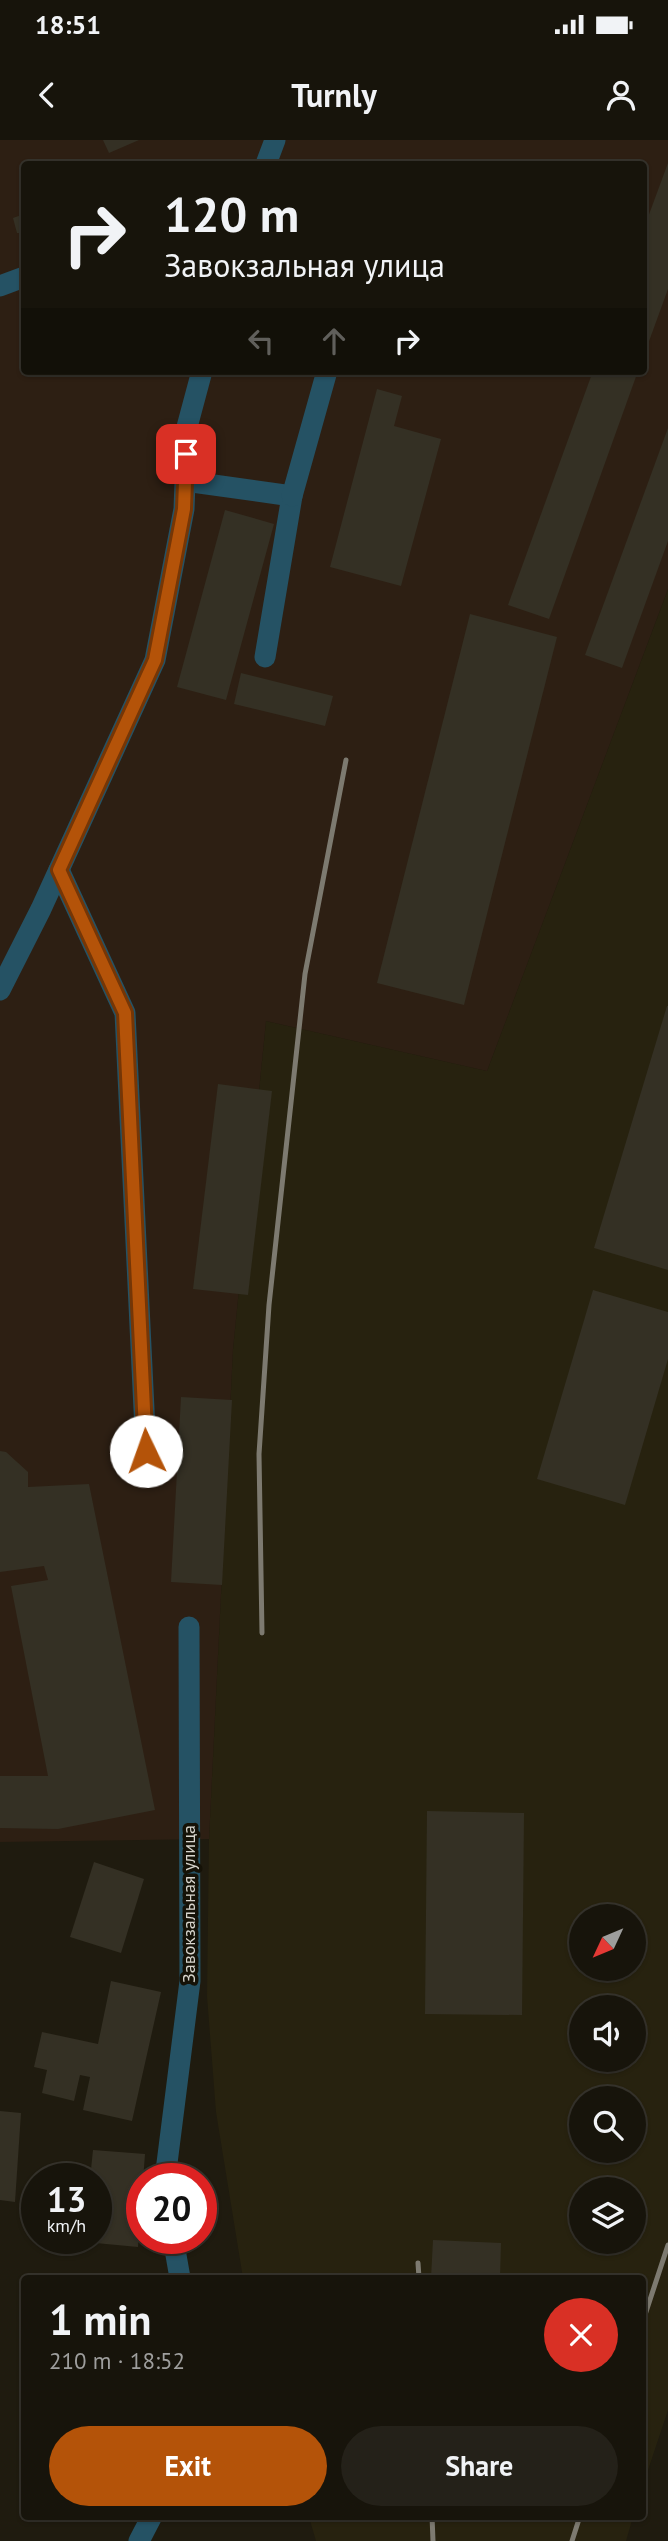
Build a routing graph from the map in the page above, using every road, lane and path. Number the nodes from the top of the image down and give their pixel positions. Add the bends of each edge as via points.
1 (275, 140) edge
2 (267, 161) edge
3 (21, 278) edge
4 (0, 286) edge
5 (201, 375) edge
6 (326, 375) edge
7 (185, 481) junction
8 (292, 496) junction
9 (265, 657) dead end
10 (59, 870) junction
11 (0, 989) edge
12 (146, 1451) dead end
13 (189, 1627) dead end
14 (166, 2163) edge
15 (176, 2254) edge
16 (179, 2275) edge
17 (150, 2520) edge
18 (139, 2541) edge

1 - 2 street
3 - 4 street
5 - 7 street via 187,427
6 - 8 street
7 - 8 street
7 - 10 street via 184,509 155,660
8 - 9 street
10 - 11 street
10 - 12 street via 125,1013
13 - 14 street, Завокзальная улица via 190,1981
15 - 16 street
17 - 18 street

